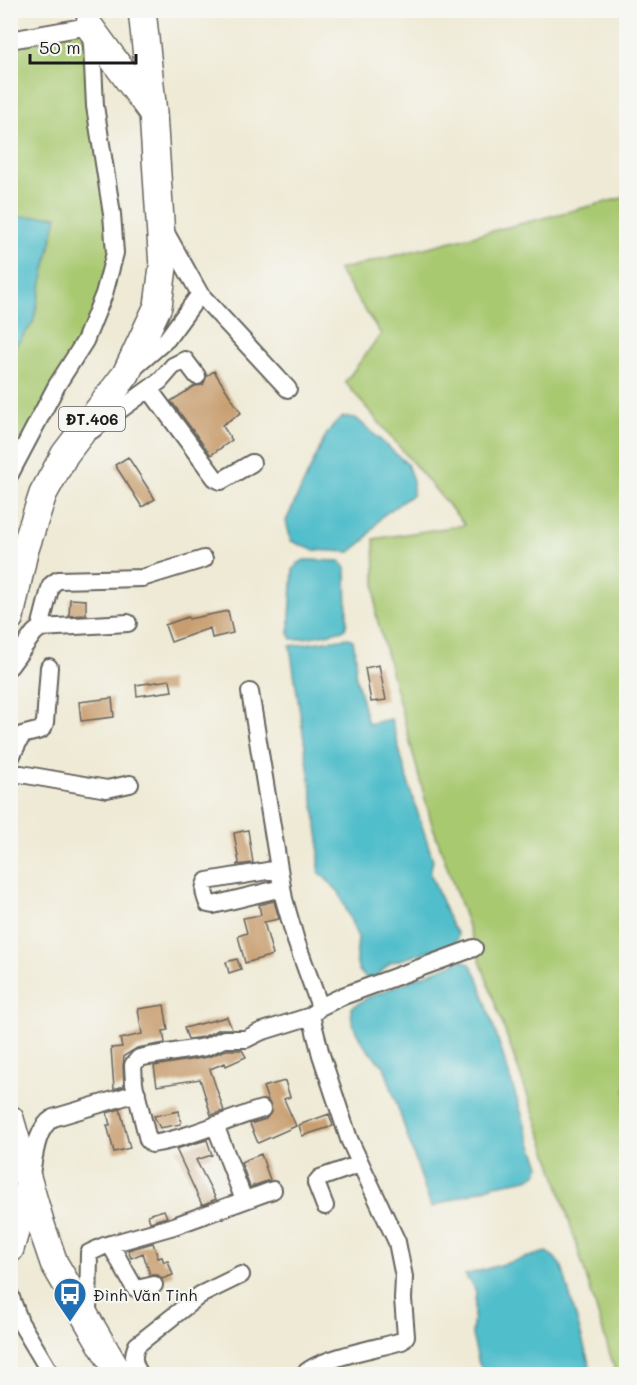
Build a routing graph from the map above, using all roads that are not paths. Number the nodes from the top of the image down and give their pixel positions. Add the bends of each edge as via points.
1 (142, 10) edge
2 (87, 18) edge
3 (10, 40) edge
4 (153, 113) junction
5 (160, 221) junction
6 (200, 294) junction
7 (196, 376) dead end
8 (138, 381) junction
9 (288, 389) dead end
10 (252, 463) dead end
11 (10, 474) edge
12 (204, 559) dead end
13 (10, 617) edge
14 (128, 623) dead end
15 (40, 628) junction
16 (10, 666) edge
17 (49, 667) dead end
18 (250, 692) dead end
19 (10, 759) edge
20 (10, 775) edge
21 (130, 784) dead end
22 (279, 869) junction
23 (282, 888) junction
24 (474, 948) dead end
25 (316, 1012) junction
26 (137, 1094) junction
27 (262, 1109) dead end
28 (10, 1119) edge
29 (214, 1125) junction
30 (360, 1164) junction
31 (29, 1183) junction
32 (273, 1190) dead end
33 (244, 1200) junction
34 (324, 1206) dead end
35 (110, 1244) junction
36 (10, 1249) edge
37 (241, 1275) dead end
38 (154, 1285) dead end
39 (10, 1295) edge
40 (88, 1321) junction
41 (51, 1374) edge
42 (119, 1374) edge
43 (140, 1374) edge
44 (304, 1374) edge

1 - 4 main road, ĐT.406
2 - 3 street
2 - 4 main road
2 - 11 street via 115,253 85,341
4 - 5 main road, ĐT.406
5 - 6 street
5 - 8 main road, ĐT.406 via 163,267 158,306
6 - 8 street
6 - 9 street
7 - 8 street via 185,360 173,366 160,381
8 - 10 street via 215,478 221,481
8 - 13 main road, ĐT.406 via 77,438 43,494 24,552
12 - 15 street via 142,578 58,580 51,585
14 - 15 street
15 - 16 street
17 - 19 street via 45,723 41,730 22,735
18 - 22 street
20 - 21 street via 107,789
22 - 23 street
22 - 23 street via 207,881 205,895 208,904 213,905
23 - 25 street
24 - 25 street via 343,996
25 - 26 street via 246,1039 224,1039 206,1047 139,1059 132,1073
25 - 30 street via 336,1102
26 - 29 street via 152,1144
26 - 31 street via 47,1121
27 - 29 street
28 - 31 main road
29 - 33 street
30 - 34 street via 316,1182
30 - 44 street via 397,1242 404,1277 406,1336 402,1341 346,1356
31 - 36 main road
31 - 40 main road via 54,1263
32 - 33 street
33 - 35 street
35 - 38 street via 136,1289
35 - 40 street via 90,1253
37 - 43 street via 200,1295 136,1345 133,1354
39 - 41 street via 20,1322
40 - 42 main road

